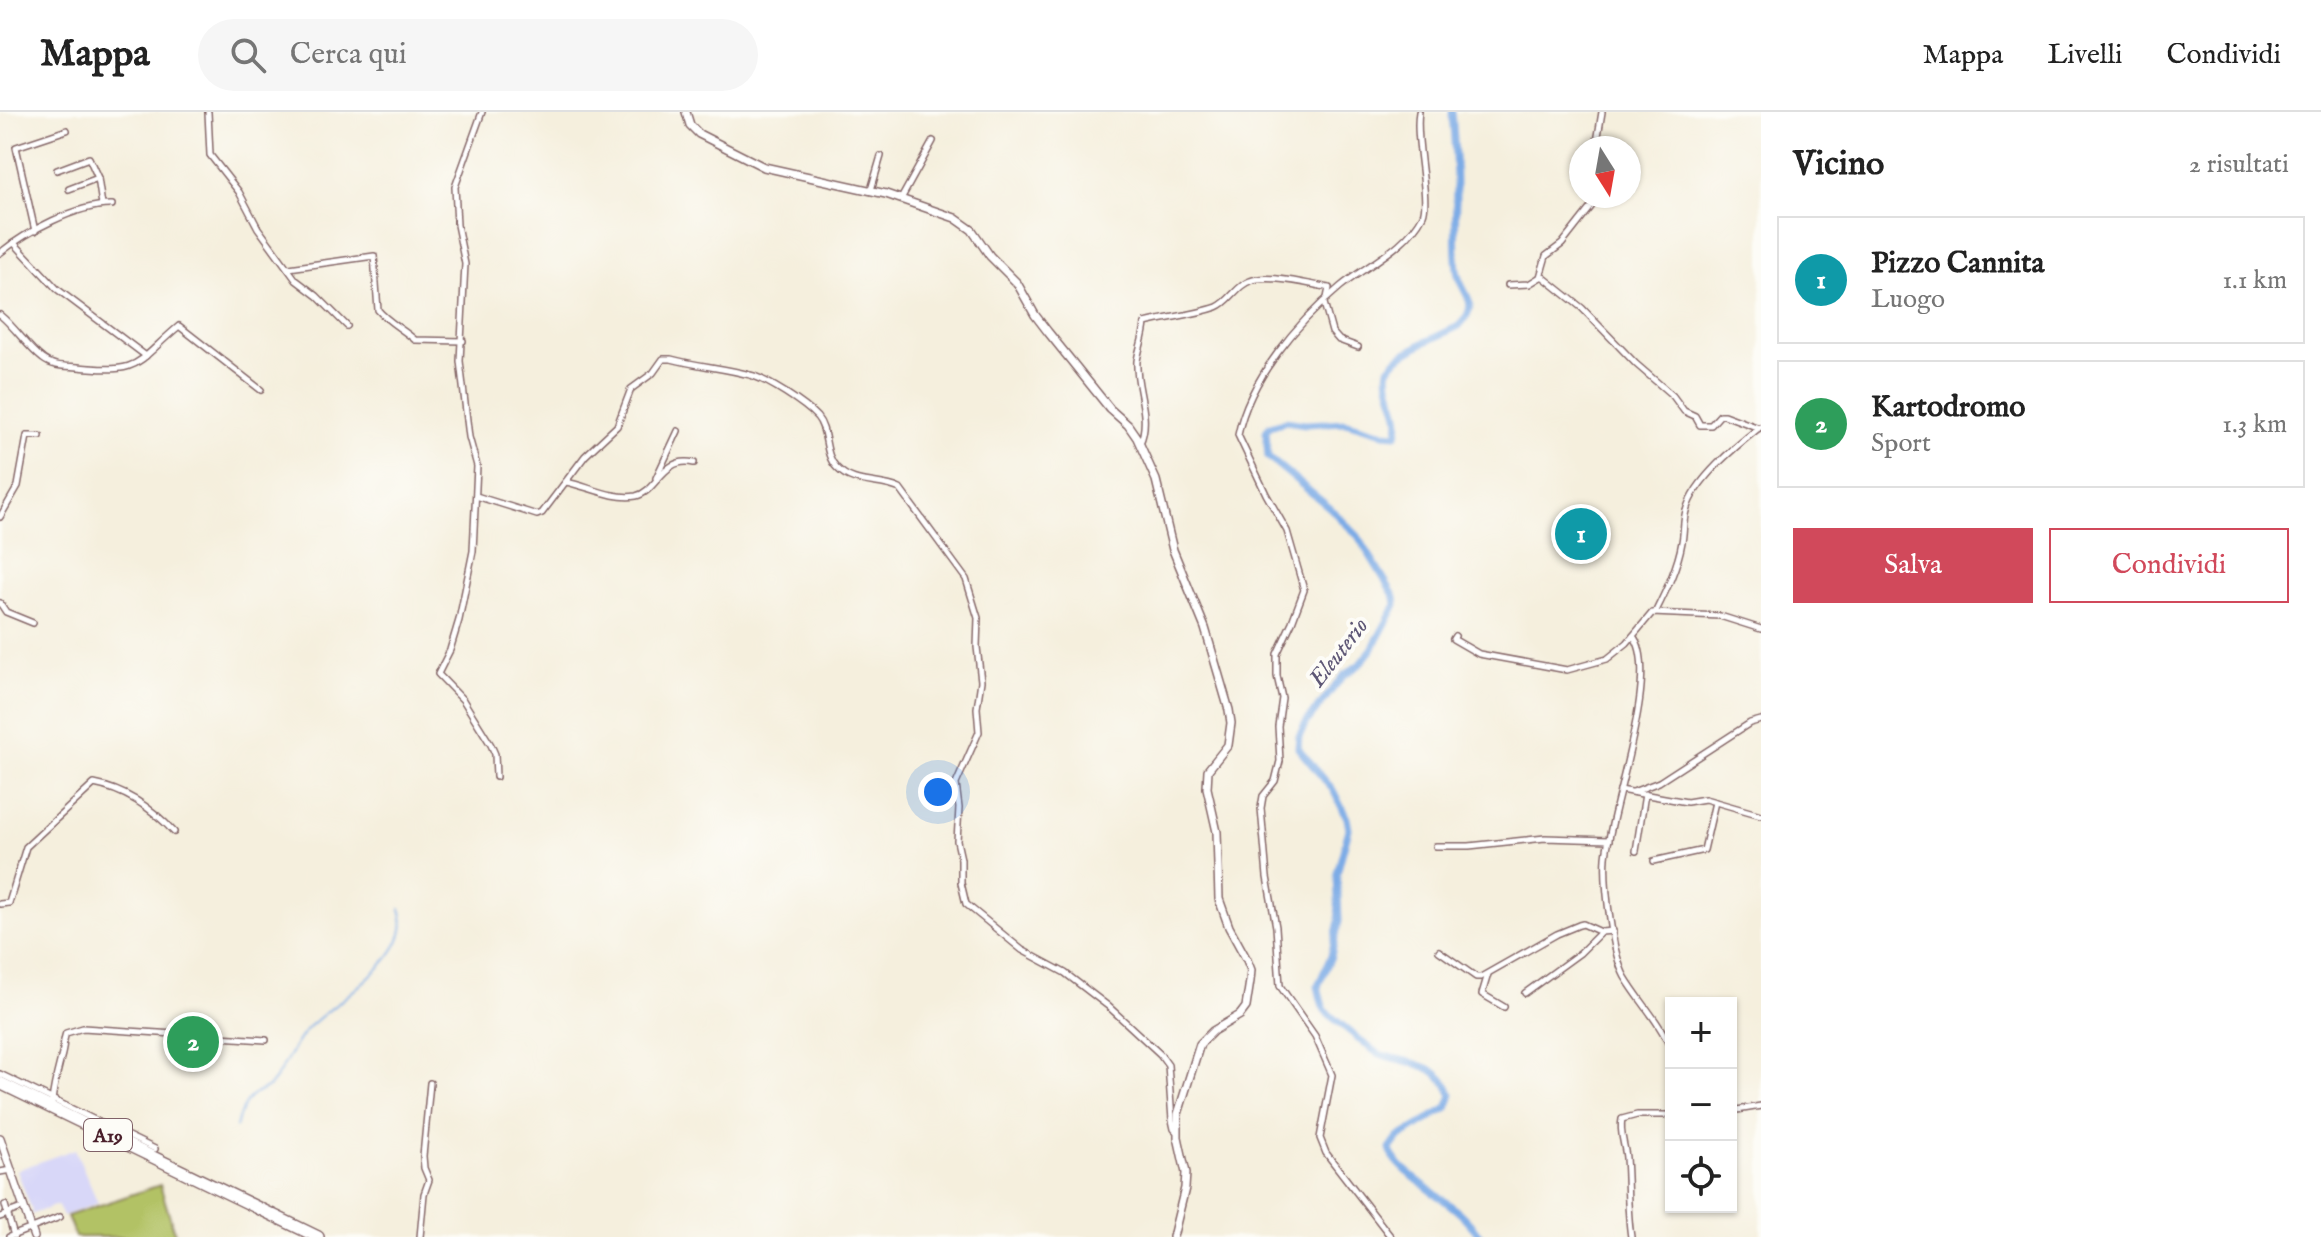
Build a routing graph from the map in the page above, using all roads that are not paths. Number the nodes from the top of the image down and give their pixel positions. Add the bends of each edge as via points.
1 (208, 112) edge
2 (482, 112) edge
3 (686, 112) edge
4 (1419, 112) edge
5 (1602, 112) edge
6 (67, 130) dead end
7 (1598, 136) edge
8 (933, 141) dead end
9 (881, 156) dead end
10 (57, 170) dead end
11 (98, 178) junction
12 (69, 189) dead end
13 (871, 190) junction
14 (901, 199) junction
15 (102, 205) junction
16 (112, 205) dead end
17 (1588, 208) edge
18 (35, 231) junction
19 (14, 243) junction
20 (0, 253) edge
21 (289, 268) junction
22 (1539, 278) junction
23 (1508, 285) dead end
24 (1325, 302) junction
25 (0, 315) edge
26 (347, 326) dead end
27 (463, 341) junction
28 (1358, 347) dead end
29 (146, 356) junction
30 (261, 390) dead end
31 (1760, 427) edge
32 (678, 431) dead end
33 (40, 436) dead end
34 (1140, 443) junction
35 (694, 463) dead end
36 (656, 479) junction
37 (565, 481) junction
38 (476, 496) junction
39 (0, 517) edge
40 (0, 603) edge
41 (1655, 613) junction
42 (33, 623) dead end
43 (1761, 629) edge
44 (1455, 636) dead end
45 (1633, 636) junction
46 (1761, 720) edge
47 (496, 777) dead end
48 (1620, 790) junction
49 (1633, 792) junction
50 (1645, 794) junction
51 (1715, 802) junction
52 (1761, 815) edge
53 (174, 832) dead end
54 (1609, 840) junction
55 (1436, 846) dead end
56 (1636, 851) dead end
57 (1654, 861) dead end
58 (0, 904) edge
59 (1613, 931) junction
60 (1601, 932) junction
61 (1439, 951) dead end
62 (1488, 974) junction
63 (1525, 993) dead end
64 (1504, 1007) dead end
65 (1665, 1037) edge
66 (266, 1040) dead end
67 (0, 1074) edge
68 (0, 1083) edge
69 (430, 1083) dead end
70 (0, 1091) edge
71 (52, 1101) junction
72 (1761, 1106) edge
73 (1737, 1110) edge
74 (1665, 1115) edge
75 (1177, 1132) junction
76 (0, 1138) edge
77 (155, 1149) dead end
78 (11, 1170) junction
79 (0, 1172) edge
80 (5, 1205) dead end
81 (19, 1209) dead end
82 (8, 1214) junction
83 (0, 1217) edge
84 (60, 1217) dead end
85 (33, 1233) edge
86 (12, 1236) edge
87 (302, 1237) edge
88 (318, 1237) edge
89 (420, 1237) edge
90 (1173, 1237) edge
91 (1391, 1237) edge
92 (1631, 1237) edge

1 - 21 street via 210,155
2 - 27 street via 455,187 465,264
3 - 13 street via 699,134 764,167
4 - 24 street via 1422,217 1392,249
5 - 7 street
6 - 18 street via 16,147
8 - 14 street
9 - 13 street
10 - 11 street via 89,158
11 - 12 street
11 - 15 street
13 - 14 street
14 - 34 street via 955,218 972,230
15 - 16 street
15 - 18 street
17 - 22 street via 1562,244 1546,256
18 - 19 street
19 - 20 street
19 - 29 street via 57,289
21 - 26 street
21 - 27 street via 374,256 382,315 415,340
22 - 23 street
22 - 31 street via 1582,308 1700,425 1711,425 1724,415
24 - 28 street via 1332,332
24 - 34 street via 1326,287 1253,280 1219,306 1145,323 1137,361 1144,414
24 - 91 street via 1284,345 1252,394 1238,435 1287,531 1304,590 1277,654 1280,761 1261,808 1280,986 1315,1036 1332,1075 1320,1138
25 - 29 street via 50,364 123,370
27 - 38 street via 460,361 477,466
29 - 30 street via 179,326
31 - 41 street via 1697,488 1686,510 1668,588
32 - 36 street
33 - 39 street via 27,436 18,486
34 - 75 street via 1229,710 1228,745 1208,770 1207,788 1217,832 1219,899 1251,970 1246,1007 1200,1044
35 - 36 street via 680,462
36 - 37 street via 633,496
37 - 38 street via 537,515
37 - 75 street via 617,426 631,389 663,359 671,359 750,375 802,401 818,418 837,468 865,484 900,489 966,579 978,618 979,732 956,784 966,904 1022,950 1084,987 1160,1054 1168,1065
38 - 47 street via 465,598 438,674 463,700 491,745
40 - 42 street via 6,612
41 - 43 street via 1720,616
41 - 45 street
44 - 45 street via 1479,654 1561,670 1607,659
45 - 48 street via 1640,649 1642,683
46 - 49 street via 1659,782
48 - 49 street
48 - 54 street
49 - 50 street
50 - 51 street
50 - 56 street
51 - 52 street
51 - 57 street via 1704,850
53 - 58 street via 126,794 94,784 26,847 9,903
54 - 55 street via 1545,838
54 - 59 street
59 - 60 street
59 - 65 street via 1623,974
60 - 62 street via 1579,925
60 - 63 street
61 - 62 street via 1476,977
62 - 64 street via 1482,994
66 - 71 street via 72,1031 64,1040
67 - 71 street
68 - 88 highway, A19
69 - 89 street via 423,1141 429,1180
70 - 87 highway, A19
71 - 77 street
72 - 73 street
74 - 92 street via 1622,1119
75 - 90 street via 1186,1173
76 - 78 street
78 - 79 street
78 - 85 street
80 - 82 street
81 - 82 street
82 - 83 street
82 - 86 street
84 - 85 street
85 - 86 street

